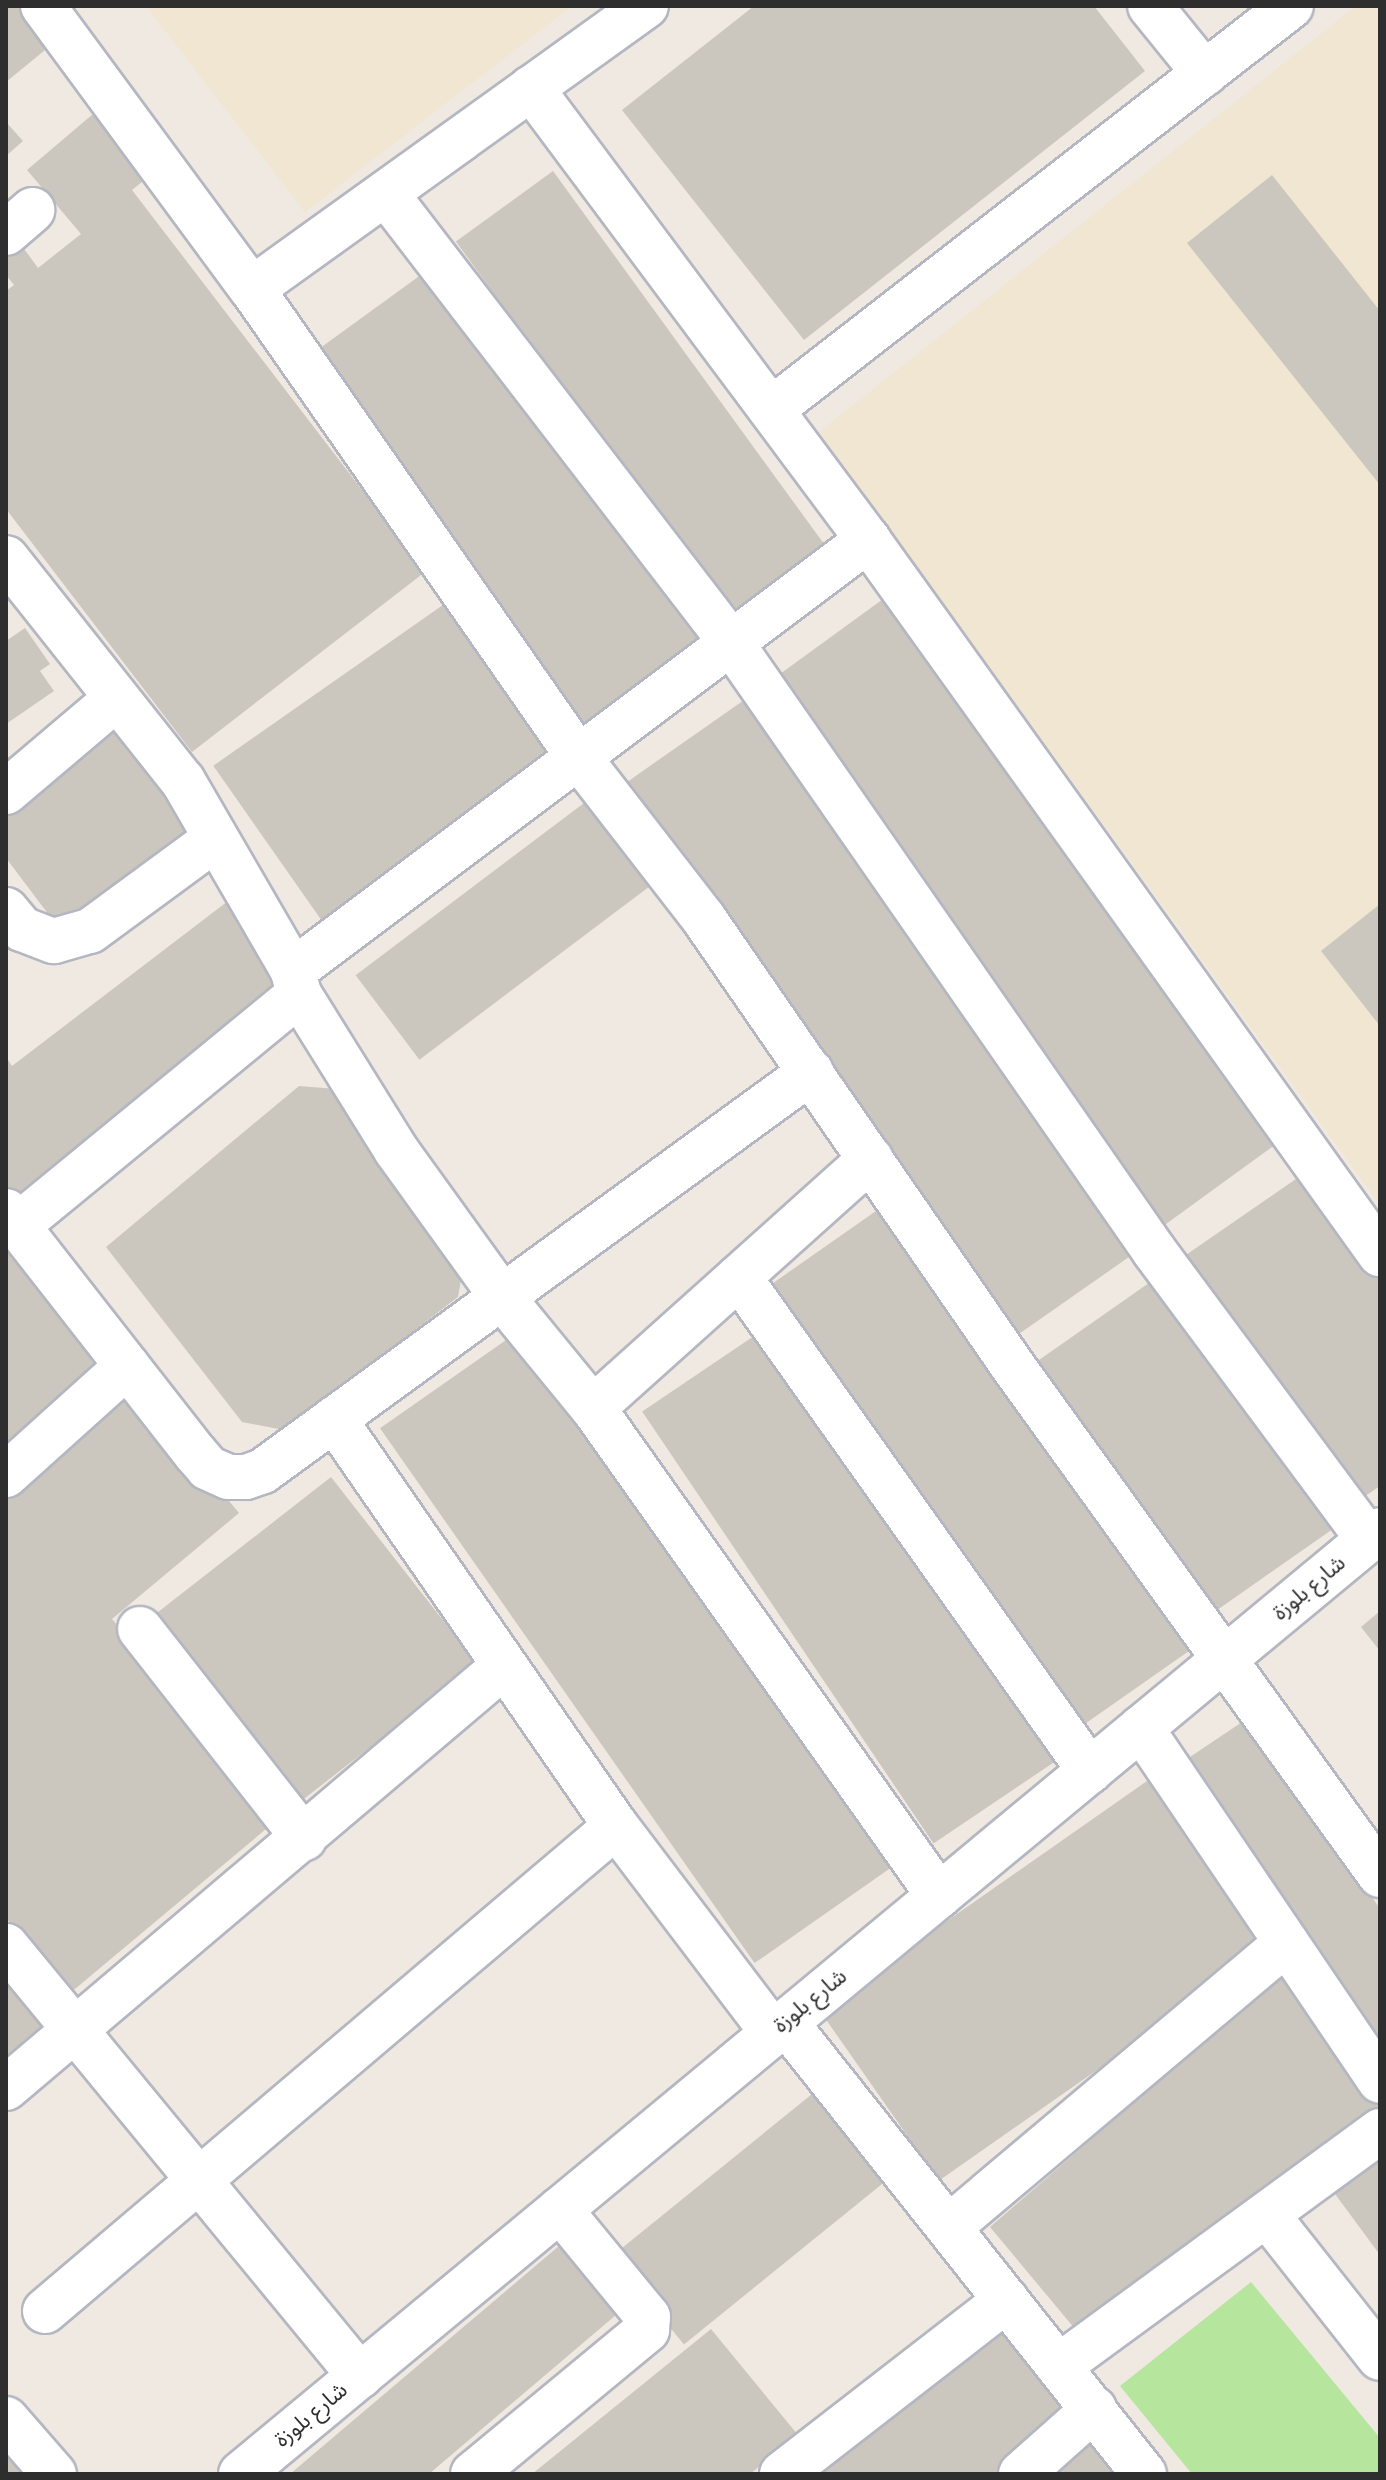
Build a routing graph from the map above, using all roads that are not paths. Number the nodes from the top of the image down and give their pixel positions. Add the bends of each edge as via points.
1 (43, 6) edge
2 (646, 6) edge
3 (1150, 6) edge
4 (1291, 6) edge
5 (1205, 74) junction
6 (531, 88) junction
7 (387, 195) junction
8 (252, 289) junction
9 (772, 409) junction
10 (868, 540) junction
11 (6, 558) edge
12 (730, 641) junction
13 (117, 698) junction
14 (577, 755) junction
15 (6, 792) edge
16 (214, 840) junction
17 (6, 910) edge
18 (296, 983) junction
19 (811, 1072) junction
20 (871, 1159) junction
21 (12, 1218) edge
22 (1380, 1254) edge
23 (739, 1277) junction
24 (502, 1297) junction
25 (127, 1366) junction
26 (593, 1408) junction
27 (334, 1419) junction
28 (6, 1475) edge
29 (1374, 1535) edge
30 (140, 1629) dead end
31 (1226, 1658) junction
32 (504, 1666) junction
33 (1141, 1728) junction
34 (1090, 1771) junction
35 (616, 1826) junction
36 (304, 1838) junction
37 (1374, 1853) edge
38 (939, 1896) junction
39 (1286, 1943) junction
40 (6, 1946) edge
41 (780, 2028) junction
42 (73, 2031) junction
43 (1380, 2081) edge
44 (6, 2088) edge
45 (1380, 2131) edge
46 (200, 2180) junction
47 (560, 2210) junction
48 (1267, 2215) junction
49 (949, 2227) junction
50 (1006, 2300) junction
51 (45, 2311) dead end
52 (1380, 2358) edge
53 (1059, 2366) junction
54 (360, 2376) junction
55 (1094, 2409) junction
56 (6, 2419) edge
57 (250, 2471) edge
58 (54, 2474) edge
59 (473, 2474) edge
60 (782, 2474) edge
61 (1021, 2474) edge
62 (1144, 2474) edge

1 - 8 street
2 - 6 street
3 - 5 street
4 - 5 street
5 - 9 street
6 - 7 street
6 - 9 street
7 - 8 street
7 - 12 street
8 - 14 street
9 - 10 street
10 - 12 street
10 - 22 street
11 - 13 street
12 - 14 street
12 - 29 street via 1155,1252
13 - 15 street
13 - 16 street via 183,781
14 - 18 street
14 - 19 street via 704,919
16 - 17 street via 90,931 54,941 22,929
16 - 18 street
18 - 21 street
18 - 24 street via 396,1150
19 - 20 street
19 - 24 street
20 - 23 street
20 - 31 street
21 - 25 street
23 - 26 street
23 - 34 street
24 - 26 street
24 - 27 street
25 - 27 street via 202,1461 228,1477 263,1471
25 - 28 street
26 - 38 street
27 - 32 street
29 - 31 street, شارع بلوزة
30 - 36 street
31 - 33 street, شارع بلوزة
31 - 37 street
32 - 35 street
32 - 36 street
33 - 34 street, شارع بلوزة
33 - 39 street
34 - 38 street, شارع بلوزة
35 - 41 street
35 - 46 street
36 - 42 street
38 - 41 street, شارع بلوزة
39 - 43 street
39 - 49 street
40 - 42 street
41 - 47 street, شارع بلوزة
41 - 49 street
42 - 44 street
42 - 46 street
45 - 48 street
46 - 51 street
46 - 54 street
47 - 54 street, شارع بلوزة
47 - 59 street via 648,2317 647,2330
48 - 52 street
48 - 53 street
49 - 50 street
50 - 53 street
50 - 60 street
53 - 55 street
54 - 57 street, شارع بلوزة
55 - 61 street
55 - 62 street
56 - 58 street

